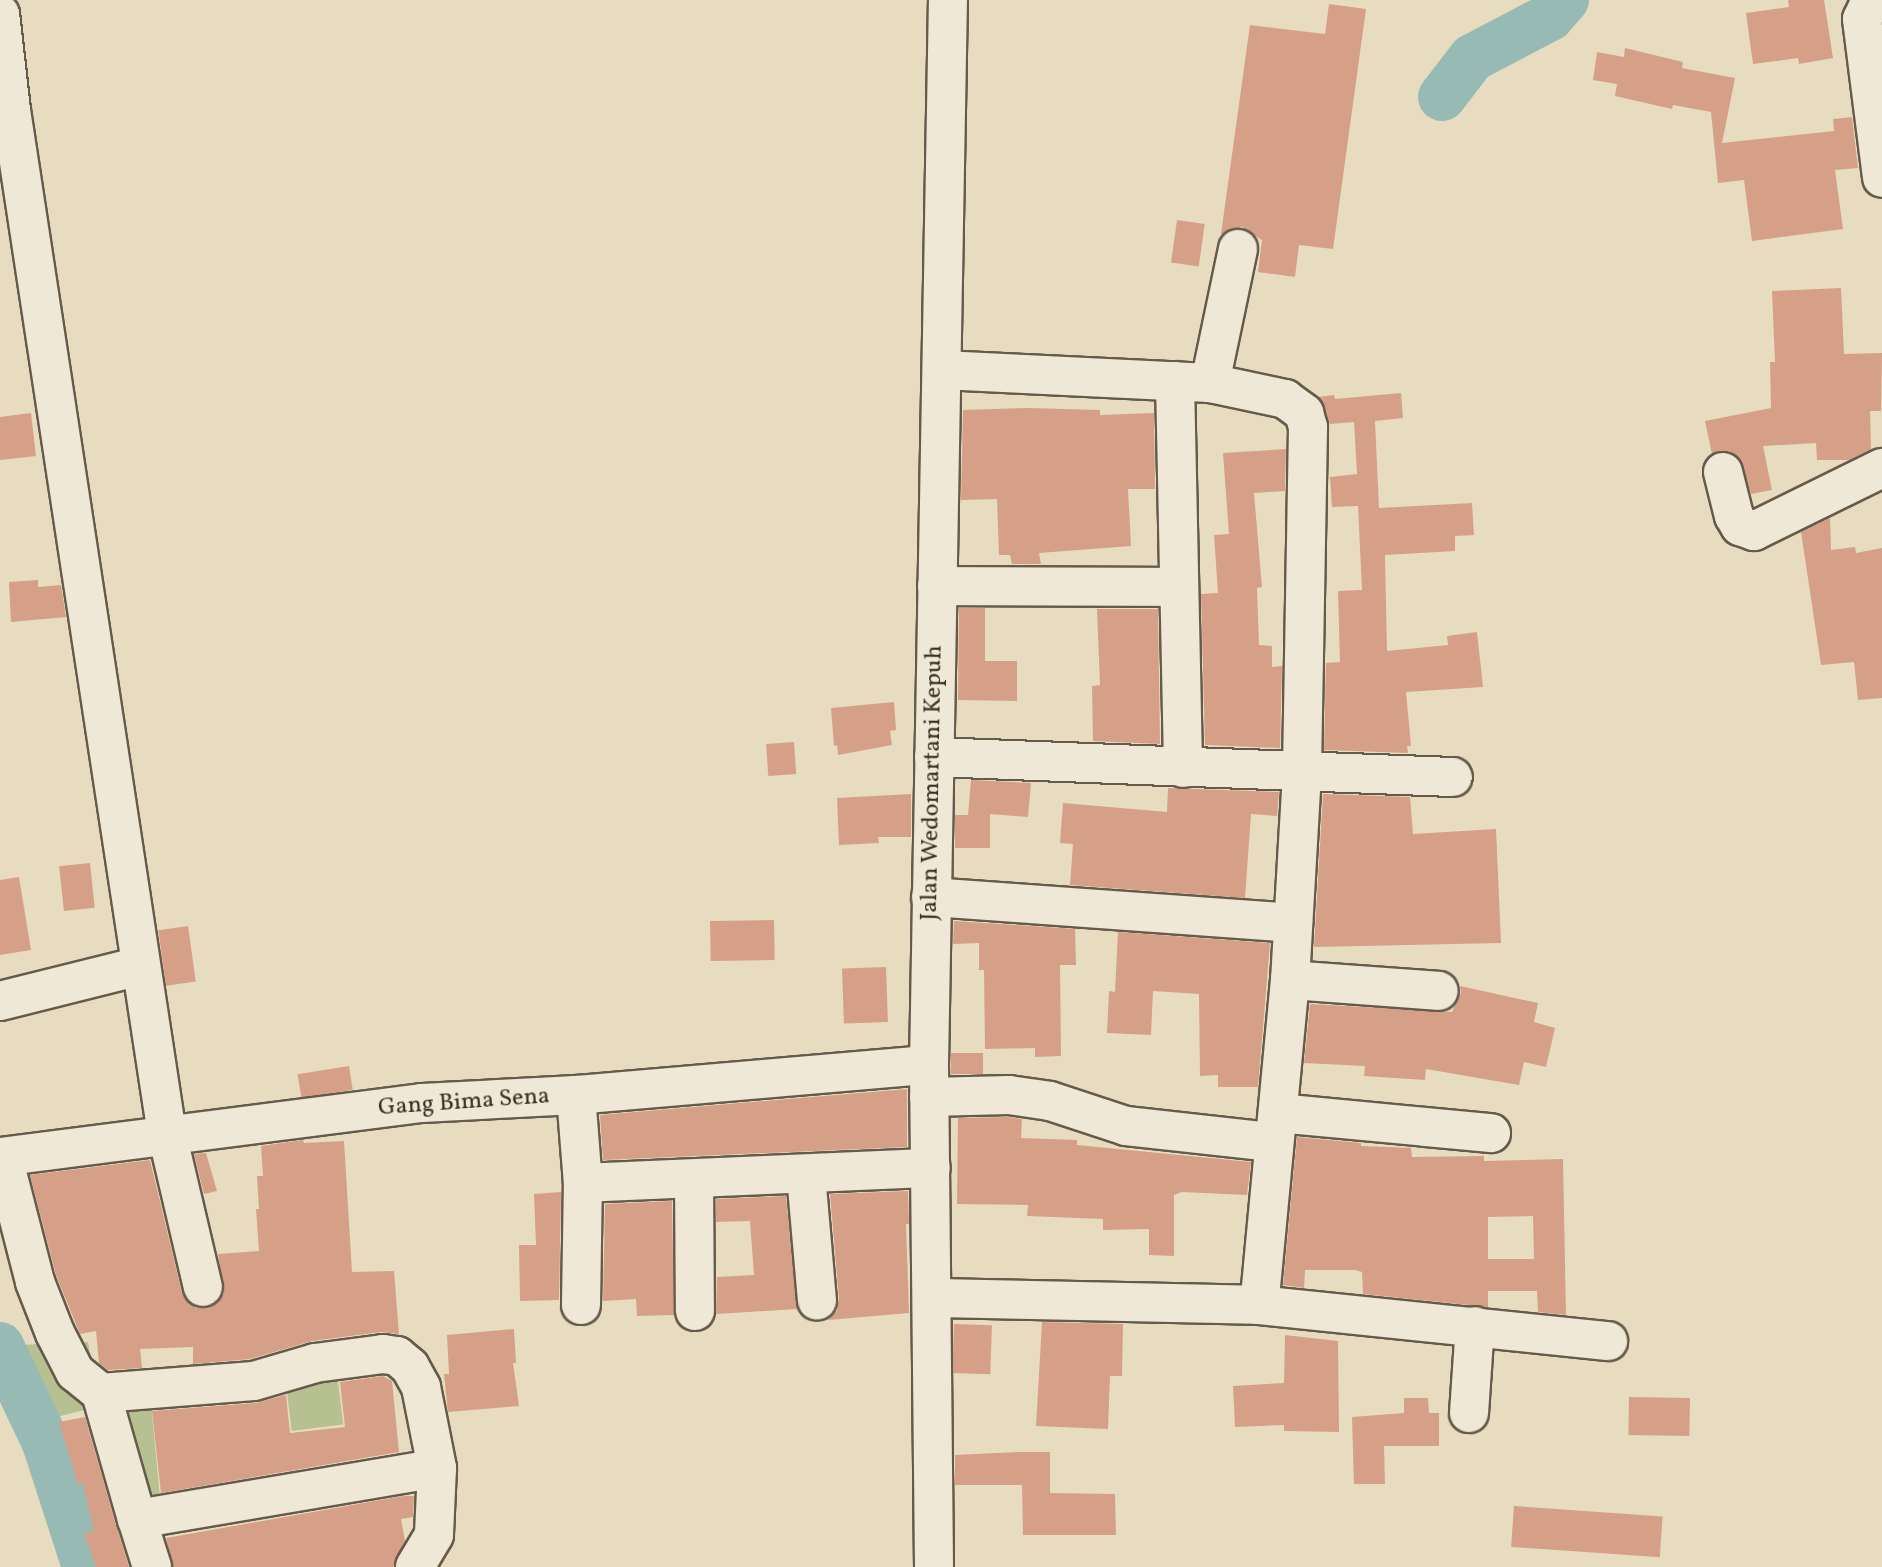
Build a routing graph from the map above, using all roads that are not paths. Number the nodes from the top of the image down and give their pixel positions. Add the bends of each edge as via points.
1 (948, 0) edge
2 (1871, 0) edge
3 (0, 14) edge
4 (1882, 178) edge
5 (1238, 249) dead end
6 (942, 370) junction
7 (1192, 382) junction
8 (1882, 468) edge
9 (1723, 472) dead end
10 (937, 586) junction
11 (1179, 587) junction
12 (934, 757) junction
13 (1183, 768) junction
14 (1302, 773) junction
15 (1453, 777) dead end
16 (931, 897) junction
17 (1293, 923) junction
18 (140, 966) junction
19 (1290, 980) junction
20 (1439, 991) dead end
21 (0, 1001) edge
22 (929, 1081) junction
23 (576, 1095) junction
24 (1275, 1127) junction
25 (1491, 1133) dead end
26 (167, 1134) junction
27 (1, 1157) edge
28 (931, 1168) junction
29 (806, 1175) junction
30 (694, 1179) junction
31 (583, 1183) junction
32 (203, 1287) dead end
33 (933, 1298) junction
34 (817, 1301) dead end
35 (581, 1305) dead end
36 (1259, 1305) junction
37 (695, 1311) dead end
38 (1475, 1326) junction
39 (1608, 1341) dead end
40 (101, 1393) junction
41 (1469, 1413) dead end
42 (437, 1468) junction
43 (137, 1519) junction
44 (152, 1567) edge
45 (415, 1567) edge
46 (934, 1567) edge

1 - 6 street, Jalan Wedomartani Kepuh
2 - 4 street via 1862,19
3 - 18 street
5 - 7 street
6 - 7 street
6 - 10 street, Jalan Wedomartani Kepuh
7 - 11 street
7 - 14 street via 1285,399 1304,413 1308,427
8 - 9 street via 1754,531 1740,526 1734,516
10 - 11 street
10 - 12 street, Jalan Wedomartani Kepuh
11 - 13 street
12 - 13 street
12 - 16 street, Jalan Wedomartani Kepuh
13 - 14 street
14 - 15 street
14 - 17 street
16 - 17 street
16 - 22 street, Jalan Wedomartani Kepuh
17 - 19 street
18 - 21 street
18 - 26 street
19 - 20 street
19 - 24 street
22 - 23 street, Gang Bima Sena
22 - 24 street, Gang Bima Sena via 1050,1101 1126,1126
22 - 28 street, Jalan Wedomartani Kepuh
23 - 26 street, Gang Bima Sena via 422,1103
23 - 31 street
24 - 25 street, Gang Bima Sena
24 - 36 street
26 - 27 street, Gang Bima Sena
26 - 32 street
27 - 40 street via 35,1282 55,1333 75,1372
28 - 29 street
28 - 33 street, Jalan Wedomartani Kepuh
29 - 30 street
29 - 34 street
30 - 31 street
30 - 37 street
31 - 35 street
33 - 36 street
33 - 46 street, Jalan Wedomartani Kepuh
36 - 38 street
38 - 39 street
38 - 41 street
40 - 42 street via 254,1381 315,1363 397,1356 421,1387
40 - 43 street
42 - 43 street
42 - 45 street via 434,1535
43 - 44 street

